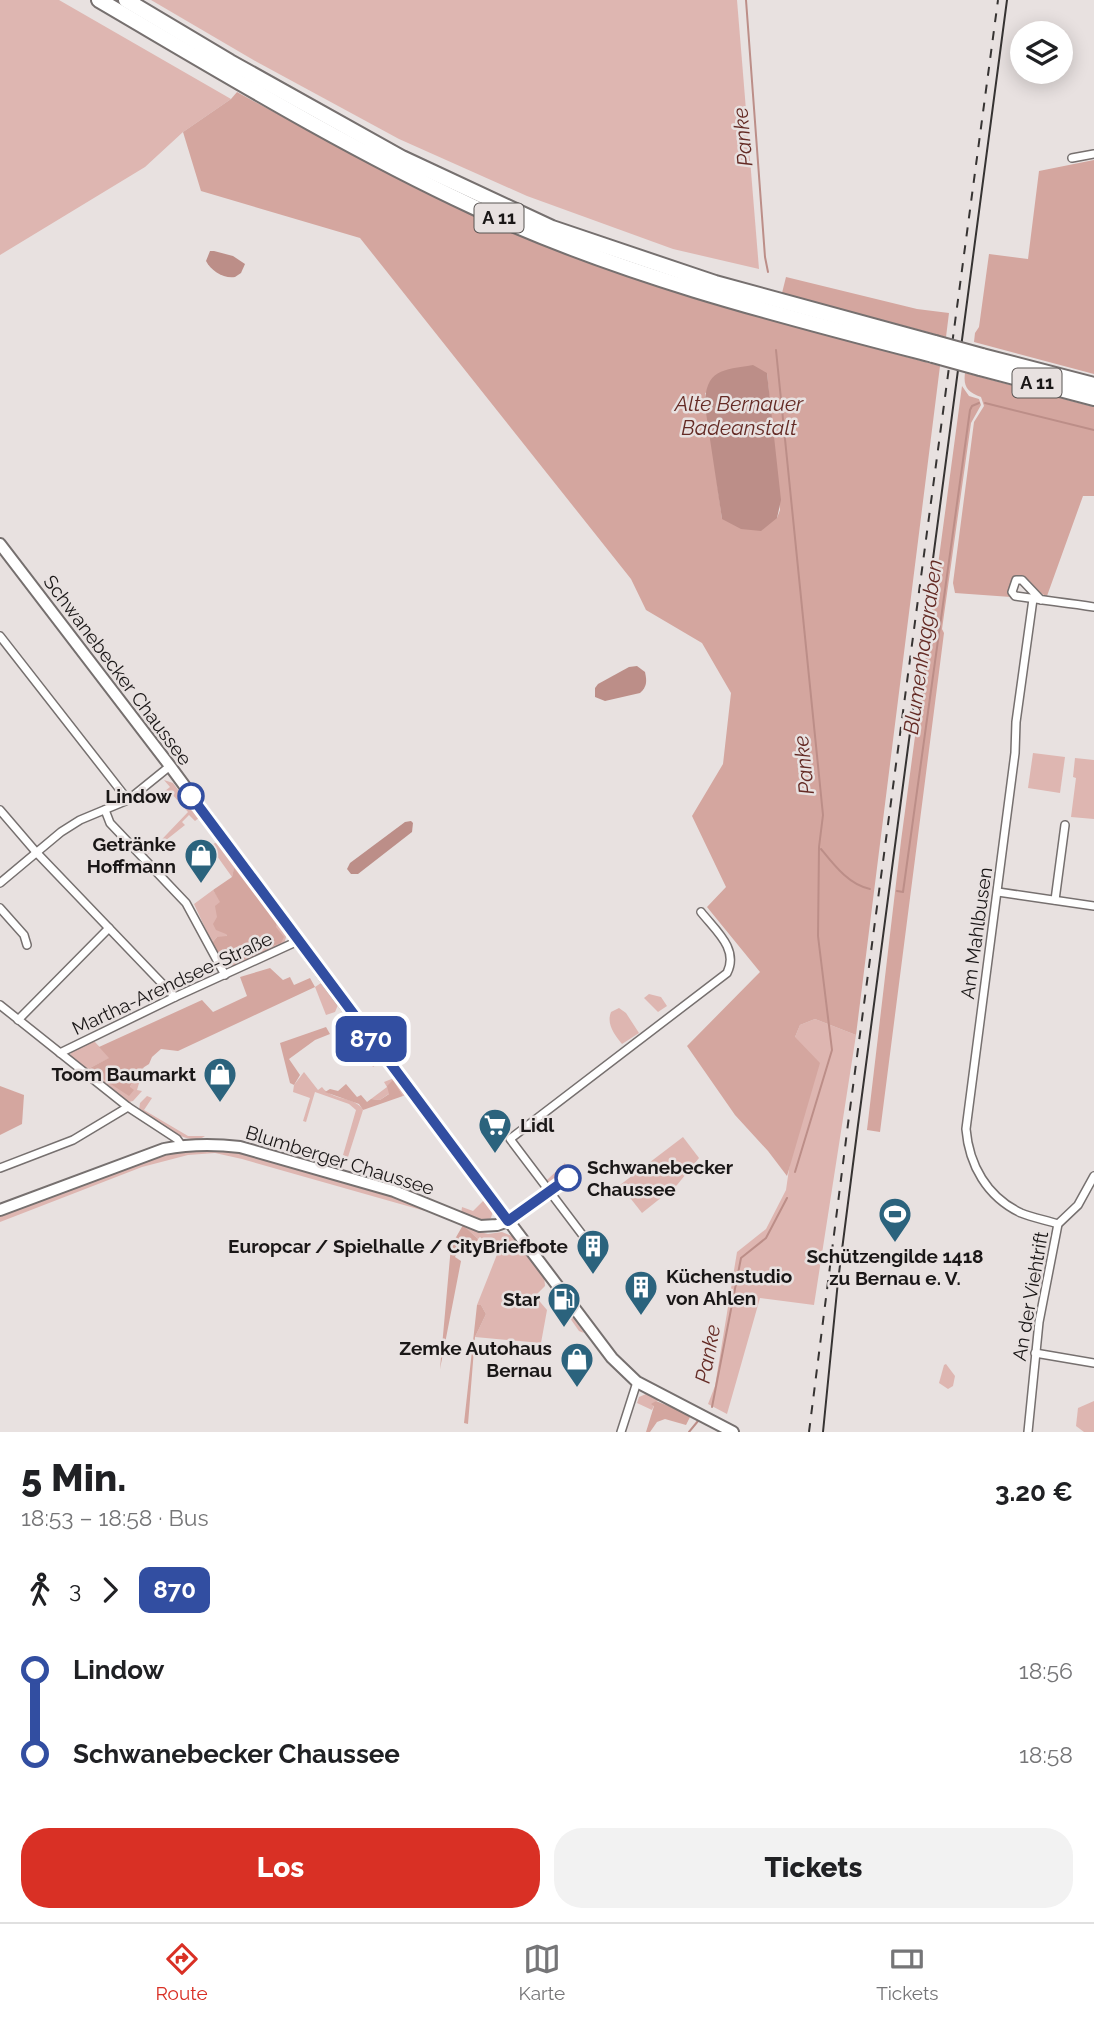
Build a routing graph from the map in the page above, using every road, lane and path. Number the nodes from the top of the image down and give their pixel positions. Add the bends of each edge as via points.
1 (99, 0) edge
2 (126, 0) edge
3 (1094, 154) edge
4 (1072, 158) dead end
5 (934, 349) junction
6 (981, 362) junction
7 (1094, 385) edge
8 (1094, 398) edge
9 (0, 544) edge
10 (1094, 607) edge
11 (0, 636) edge
12 (170, 766) junction
13 (128, 800) junction
14 (0, 810) edge
15 (105, 810) junction
16 (1065, 825) dead end
17 (36, 852) junction
18 (0, 883) edge
19 (998, 892) junction
20 (1055, 900) junction
21 (1094, 905) edge
22 (0, 908) edge
23 (701, 912) dead end
24 (109, 928) junction
25 (298, 941) junction
26 (27, 945) dead end
27 (225, 975) junction
28 (175, 997) junction
29 (0, 1005) edge
30 (18, 1020) junction
31 (60, 1053) junction
32 (128, 1107) junction
33 (182, 1146) junction
34 (0, 1168) edge
35 (1094, 1177) edge
36 (549, 1192) junction
37 (0, 1210) edge
38 (508, 1221) junction
39 (1058, 1224) junction
40 (584, 1237) dead end
41 (1035, 1353) junction
42 (1094, 1363) edge
43 (637, 1382) junction
44 (621, 1432) edge
45 (733, 1432) edge
46 (1028, 1432) edge

1 - 5 highway, A 11 via 260,94 475,208 681,286
2 - 5 highway, A 11 via 402,158 552,228
3 - 4 street
5 - 6 highway, A 11, bridge
6 - 7 highway, A 11
6 - 8 highway, A 11
9 - 12 main road, Schwanebecker Chaussee
10 - 19 street, Am Mahlbusen via 1037,599 1019,697
11 - 13 street
12 - 13 street
12 - 25 main road, Schwanebecker Chaussee
13 - 15 street
14 - 17 street
15 - 17 street via 71,825
15 - 27 street via 110,823 191,910
16 - 20 street
17 - 18 street
17 - 24 street
19 - 20 street
19 - 39 street, Am Mahlbusen via 966,1125 968,1149 993,1194 1021,1213
20 - 21 street
22 - 26 street
23 - 36 street via 732,952 727,973 510,1139
24 - 28 street
24 - 30 street
25 - 27 street, Martha-Arendsee-Straße
25 - 38 main road, Schwanebecker Chaussee
27 - 28 street, Martha-Arendsee-Straße
28 - 31 street, Martha-Arendsee-Straße
29 - 30 street
30 - 31 street
31 - 32 street
32 - 33 street
32 - 34 street via 73,1140
33 - 37 main road, Blumberger Chaussee
33 - 38 main road, Blumberger Chaussee via 240,1147 394,1191 480,1226
35 - 39 street, An der Viehtrift via 1078,1205
36 - 38 street
36 - 40 street
38 - 43 main road, Schwanebecker Chaussee via 611,1358
39 - 41 street, An der Viehtrift
41 - 42 street
41 - 46 street, An der Viehtrift
43 - 44 street
43 - 45 main road, Schwanebecker Chaussee

